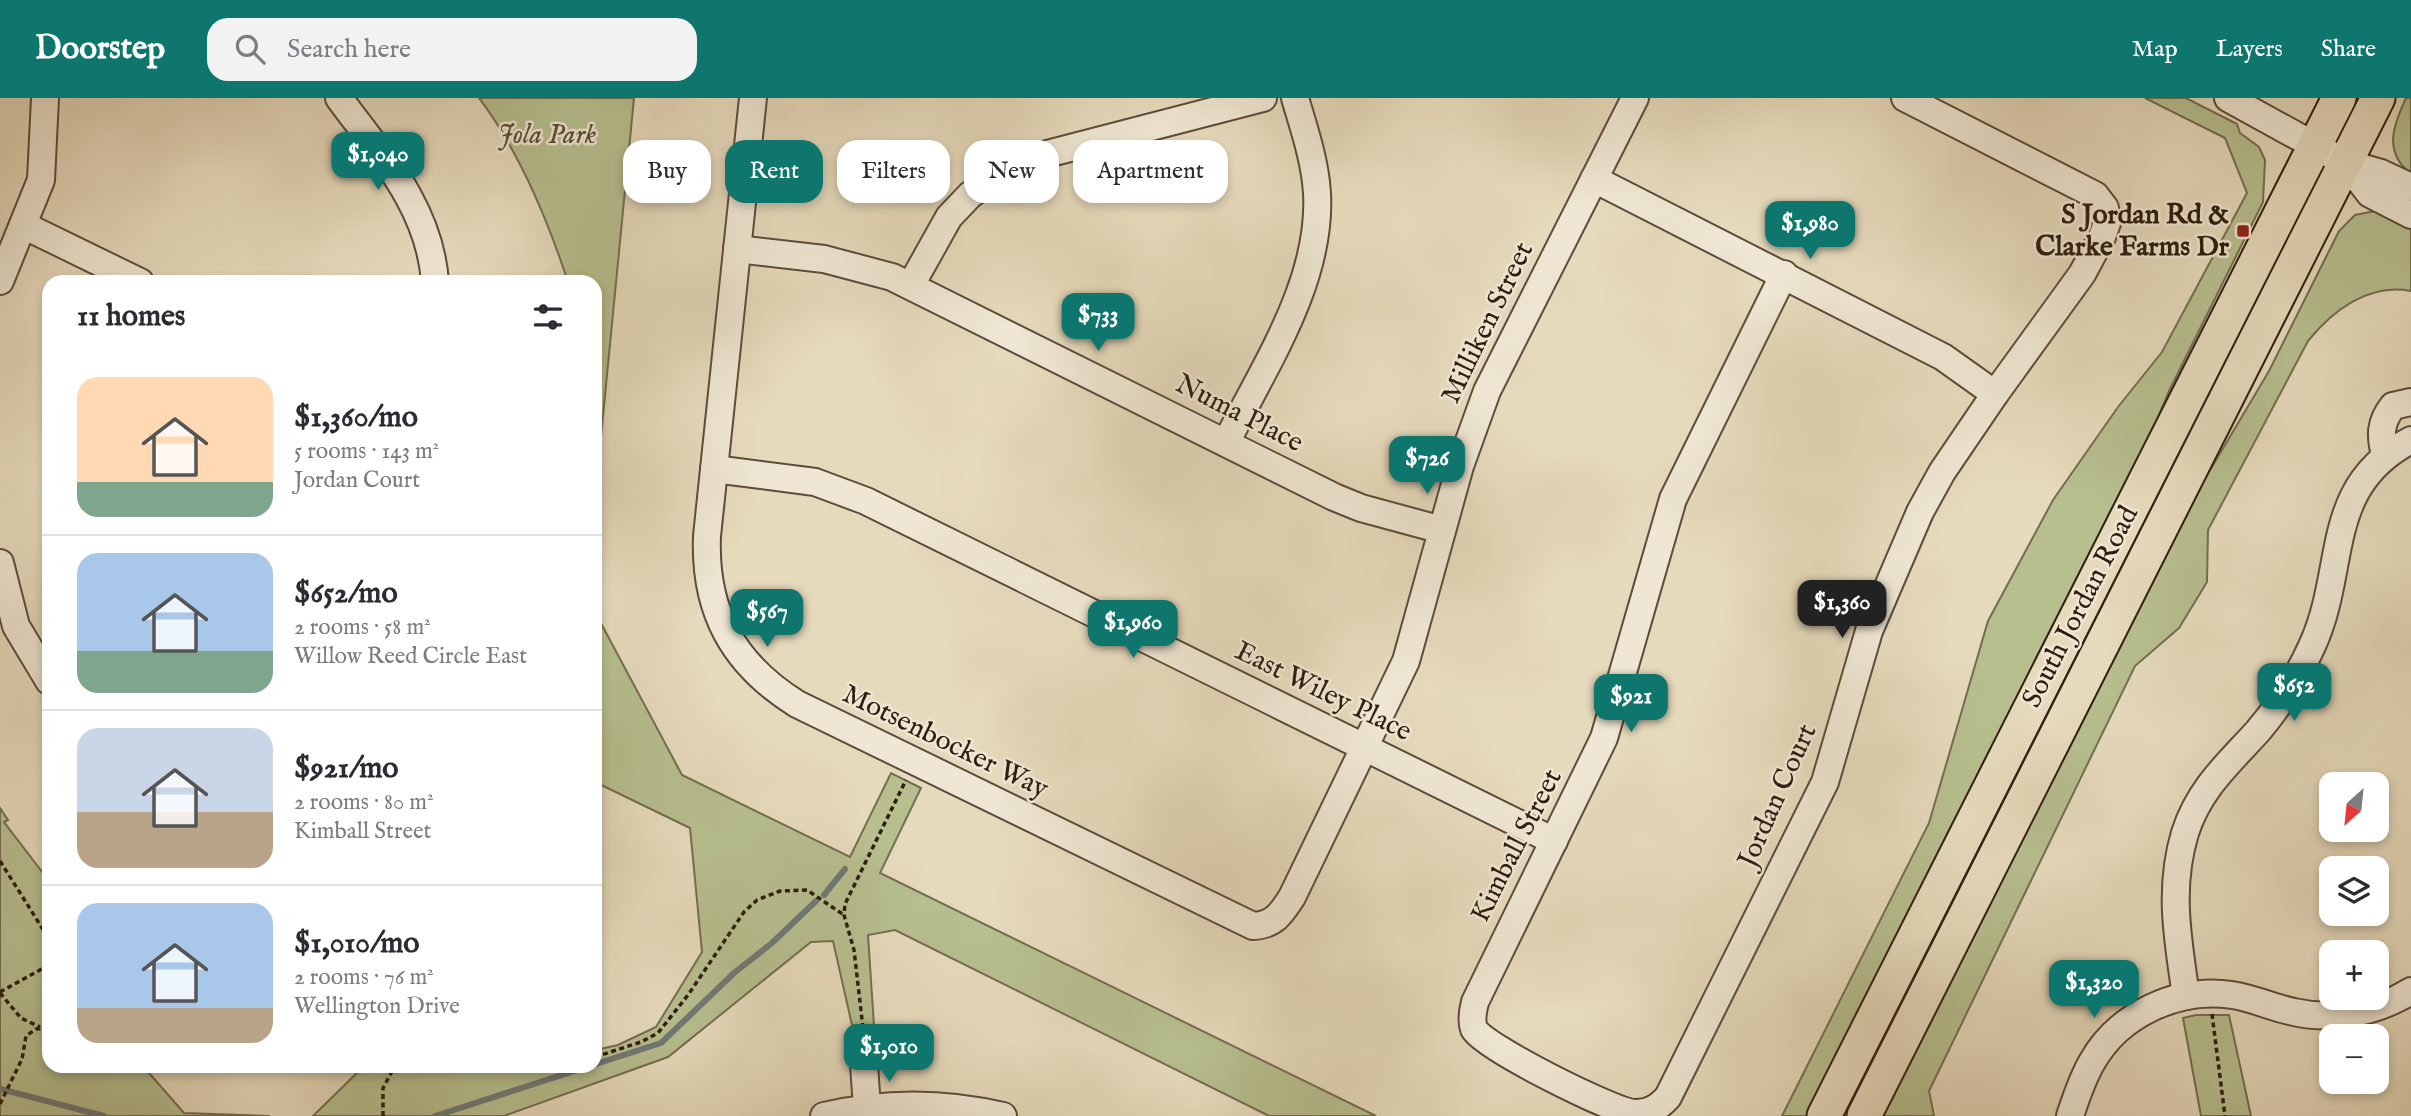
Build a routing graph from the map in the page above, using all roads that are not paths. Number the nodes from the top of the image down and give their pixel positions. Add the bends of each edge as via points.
1 (46, 98) edge
2 (339, 98) edge
3 (753, 98) edge
4 (1262, 98) edge
5 (1295, 98) edge
6 (1635, 98) edge
7 (1905, 98) edge
8 (2228, 98) edge
9 (2339, 98) edge
10 (2378, 98) edge
11 (2315, 144) junction
12 (2346, 163) junction
13 (1594, 179) junction
14 (2411, 187) edge
15 (2411, 215) edge
16 (25, 226) junction
17 (737, 249) junction
18 (1784, 274) junction
19 (126, 275) edge
20 (434, 275) edge
21 (0, 281) edge
22 (911, 285) junction
23 (1995, 394) junction
24 (2411, 402) edge
25 (2411, 440) edge
26 (1226, 443) junction
27 (2385, 455) junction
28 (714, 470) junction
29 (1442, 530) junction
30 (0, 563) edge
31 (42, 669) edge
32 (1364, 748) junction
33 (1554, 841) junction
34 (1267, 926) joint
35 (2411, 991) edge
36 (2186, 996) junction
37 (863, 1065) dead end
38 (867, 1107) junction
39 (1649, 1111) joint
40 (824, 1116) edge
41 (1003, 1116) edge
42 (1824, 1116) edge
43 (1864, 1116) edge
44 (2070, 1116) edge

1 - 16 street via 44,167
2 - 20 street via 413,202 426,235
3 - 17 street, Motsenbocker Way
4 - 22 street via 1047,154 997,175 949,217
5 - 26 street via 1314,171 1315,237 1297,299
6 - 13 street, Milliken Street
7 - 23 street, Jordan Court via 2079,186 2105,208 2107,223 2082,274
8 - 11 street
9 - 11 main road, South Jordan Road
10 - 12 main road, South Jordan Road
11 - 12 street
11 - 42 main road, South Jordan Road
12 - 14 street
12 - 15 street via 2370,194
12 - 43 main road, South Jordan Road
13 - 18 street
13 - 29 street, Milliken Street via 1486,391
16 - 19 street
16 - 21 street
17 - 22 street, Numa Place via 843,263
17 - 28 street, Motsenbocker Way
18 - 23 street via 1943,358
18 - 33 street, Kimball Street via 1672,499 1611,722
22 - 26 street, Numa Place
23 - 39 street, Jordan Court via 1942,472 1909,534 1869,631 1834,759 1817,799 1668,1097
24 - 27 street via 2393,406 2383,422
25 - 27 street
26 - 29 street, Numa Place via 1361,508
27 - 36 street via 2365,477 2344,513 2321,622 2294,682 2258,730 2218,771 2190,819 2176,867 2174,906
28 - 32 street, East Wiley Place via 815,482 855,496
28 - 34 street, Motsenbocker Way via 706,536 710,594 730,639 764,680 797,704 1237,921
29 - 32 street, Milliken Street via 1406,661
30 - 31 street via 16,626
32 - 33 street, East Wiley Place
32 - 34 street, Milliken Street via 1292,897
33 - 39 street, Kimball Street via 1475,1002 1474,1028 1493,1047 1614,1107 1635,1113
35 - 36 street via 2375,1008 2327,1016 2290,1012 2234,995
36 - 44 street via 2142,1013 2109,1038 2088,1069
37 - 38 street
38 - 40 street
38 - 41 street via 933,1106

